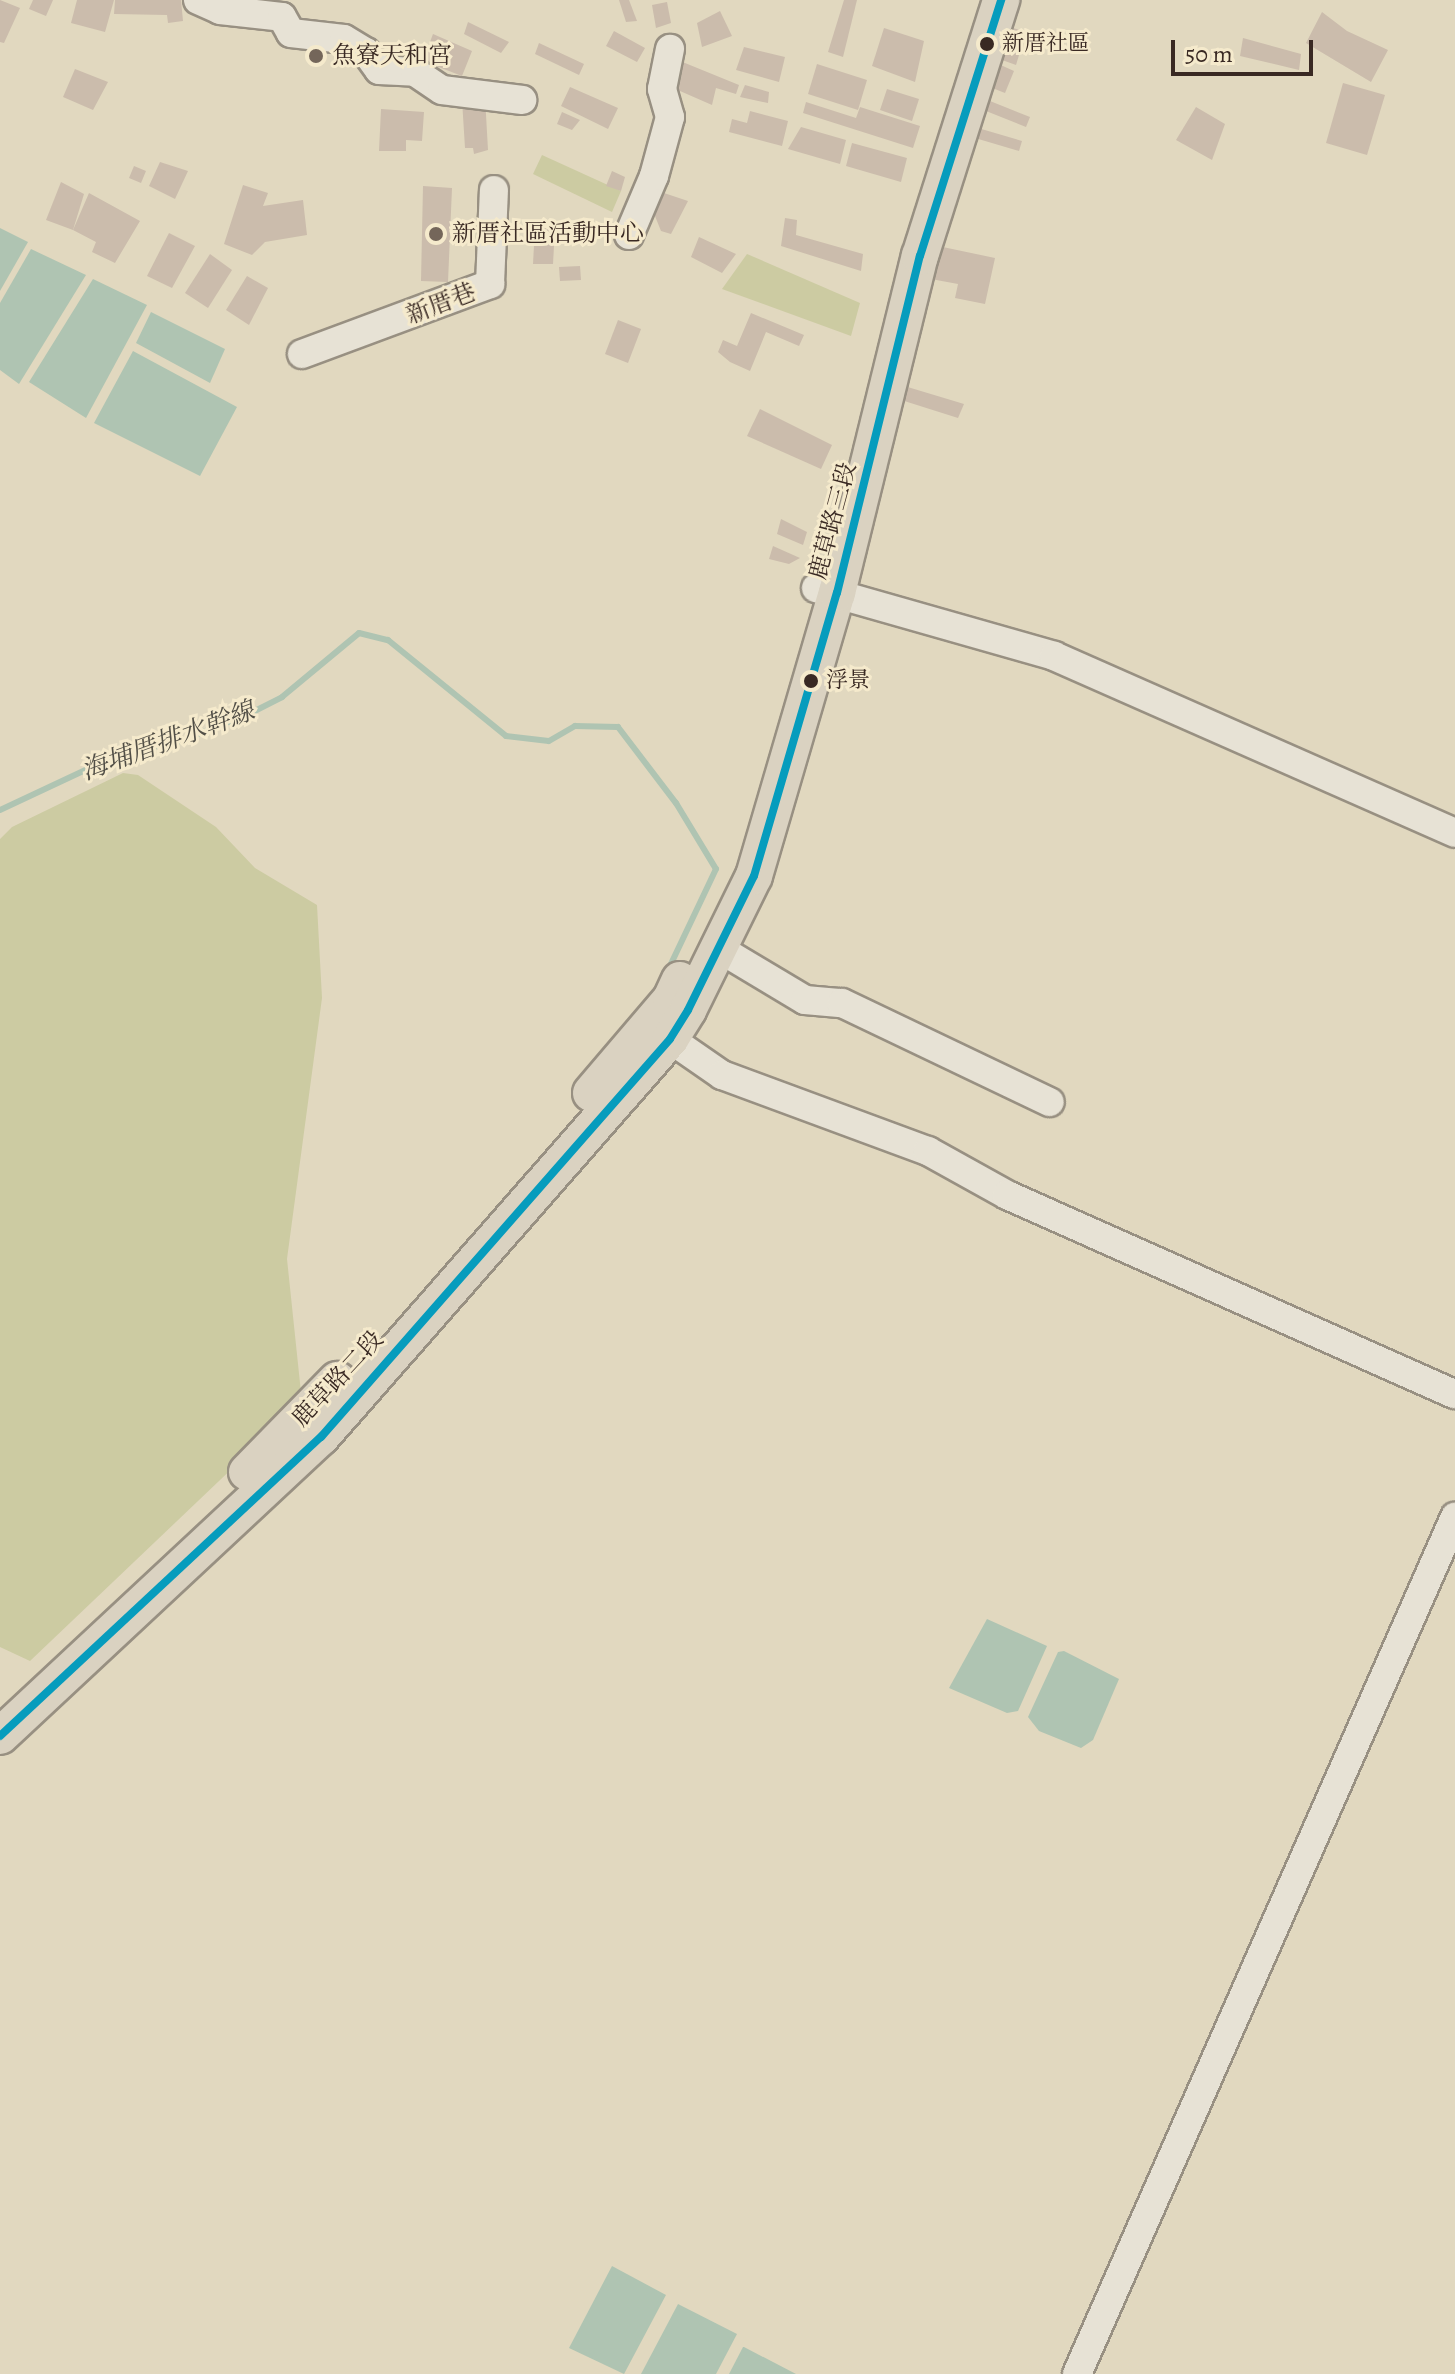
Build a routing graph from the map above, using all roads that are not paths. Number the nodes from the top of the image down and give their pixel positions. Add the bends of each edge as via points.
1 (198, 0) edge
2 (978, 0) edge
3 (1001, 0) edge
4 (670, 49) dead end
5 (522, 100) dead end
6 (494, 190) dead end
7 (629, 235) dead end
8 (302, 354) dead end
9 (826, 590) junction
10 (1455, 833) edge
11 (718, 948) junction
12 (659, 1032) junction
13 (1050, 1102) dead end
14 (1455, 1394) edge
15 (1455, 1517) edge
16 (0, 1708) edge
17 (0, 1736) edge
18 (1077, 2374) edge

1 - 5 street via 220,10 282,17 291,33 344,39 366,52 379,70 415,72 442,90
2 - 9 main road, 鹿草路三段 via 907,230
3 - 9 main road, 鹿草路三段 via 920,256
4 - 7 street via 662,89 670,117 654,176
6 - 8 street, 新厝巷 via 490,284
9 - 10 street via 1054,656
9 - 11 main road, 鹿草路三段 via 754,876
9 - 12 main road, 鹿草路三段 via 730,868
11 - 12 main road, 鹿草路三段
11 - 13 street via 805,1000 842,1003
12 - 14 street via 722,1075 928,1151 1007,1195
12 - 16 main road, 鹿草路二段 via 305,1417
12 - 17 main road, 鹿草路二段 via 321,1437
15 - 18 street

